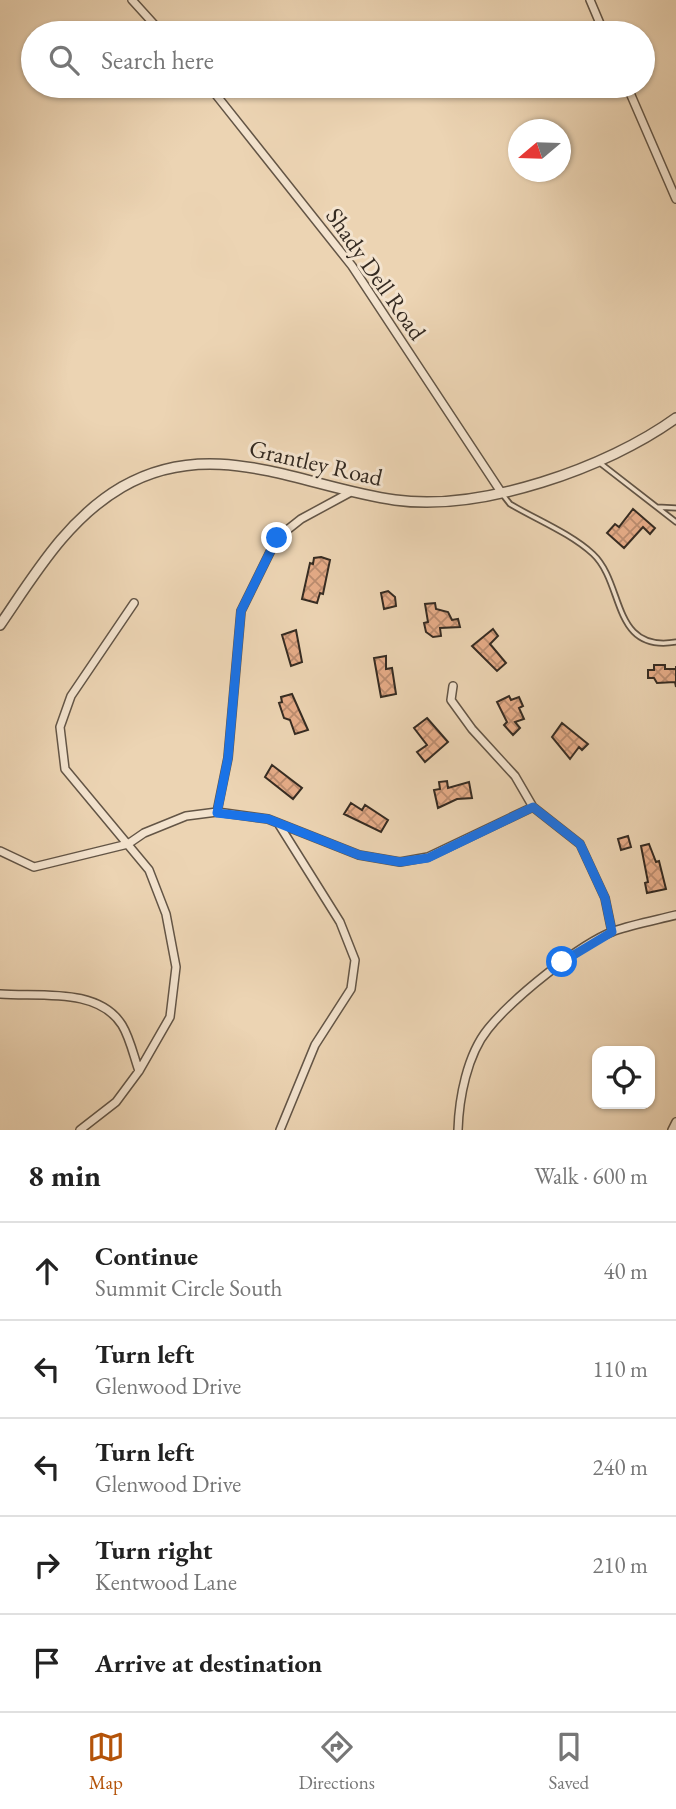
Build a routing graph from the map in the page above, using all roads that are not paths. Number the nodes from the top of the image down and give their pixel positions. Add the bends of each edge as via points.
1 (132, 0) edge
2 (590, 0) edge
3 (151, 21) edge
4 (599, 21) edge
5 (219, 98) edge
6 (632, 98) edge
7 (676, 199) edge
8 (676, 418) edge
9 (599, 462) junction
10 (501, 492) junction
11 (349, 493) junction
12 (657, 507) junction
13 (676, 508) edge
14 (676, 522) edge
15 (134, 603) dead end
16 (0, 625) edge
17 (676, 642) edge
18 (453, 686) dead end
19 (533, 807) junction
20 (217, 813) junction
21 (278, 822) junction
22 (128, 844) junction
23 (0, 851) edge
24 (676, 915) edge
25 (612, 932) junction
26 (0, 994) edge
27 (139, 1071) junction
28 (676, 1122) edge
29 (80, 1130) edge
30 (279, 1130) edge
31 (458, 1130) edge
32 (672, 1130) edge

1 - 3 street
2 - 4 street
5 - 10 street, Shady Dell Road via 352,266
6 - 7 street
8 - 9 street, Grantley Road
9 - 10 street, Grantley Road
9 - 12 lane
10 - 11 street, Grantley Road via 423,502
10 - 17 lane via 510,504 595,556 626,622 638,637 653,643
11 - 16 street, Grantley Road via 228,463 188,464 145,475 80,518
11 - 20 street via 277,538 241,611 228,758
12 - 13 lane
12 - 14 lane
15 - 22 street via 71,696 60,727 65,769
18 - 19 street via 451,700 515,776
19 - 21 street via 428,858 400,862 359,855
19 - 25 street via 580,844 605,898
20 - 21 street
20 - 22 street via 186,816 144,832
21 - 30 street via 328,902 355,960 351,989 315,1045
22 - 23 street via 34,867
22 - 27 street via 149,870 166,914 176,967 170,1017
24 - 25 street
25 - 31 street via 562,962 487,1030 471,1063 459,1106
26 - 27 street via 90,1000 105,1006 122,1026
27 - 29 street via 116,1102
28 - 32 street

